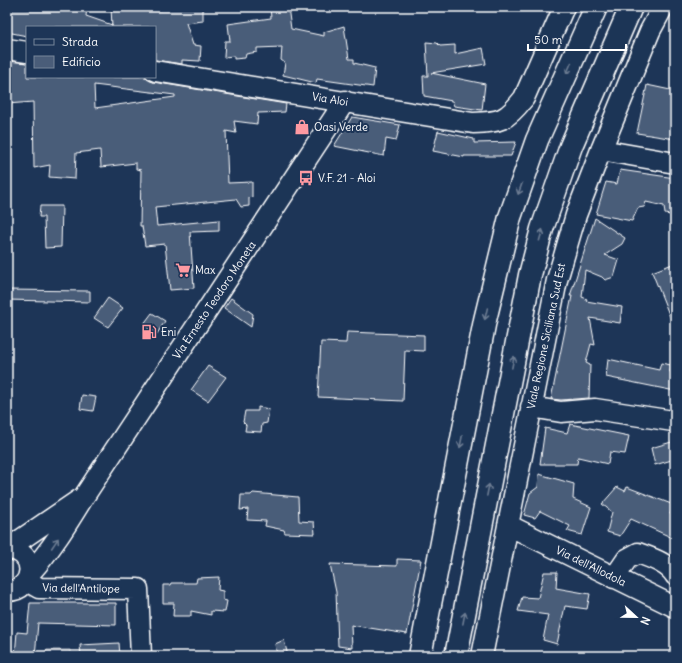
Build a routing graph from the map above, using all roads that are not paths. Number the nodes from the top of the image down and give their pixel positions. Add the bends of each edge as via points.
1 (564, 7) edge
2 (596, 7) edge
3 (631, 7) edge
4 (663, 7) edge
5 (7, 49) edge
6 (26, 52) edge
7 (156, 71) edge
8 (346, 101) junction
9 (601, 150) junction
10 (675, 163) edge
11 (531, 407) junction
12 (673, 421) dead end
13 (83, 498) junction
14 (508, 525) junction
15 (7, 549) edge
16 (675, 575) edge
17 (614, 578) junction
18 (16, 586) edge
19 (674, 601) edge
20 (141, 656) edge
21 (420, 656) edge
22 (456, 656) edge
23 (482, 656) edge

1 - 8 street, Via Aloi via 524,98 504,120 473,124
2 -> 21 main road via 537,140 510,217 485,320
22 -> 3 main road via 530,275 542,229 571,146
4 - 9 street, Viale Regione Siciliana Sud Est via 650,31
5 - 6 street
7 - 8 street, Via Aloi
8 - 13 street, Via Ernesto Teodoro Moneta
9 - 10 street
9 - 11 street, Viale Regione Siciliana Sud Est via 576,215 557,280
11 - 12 street via 561,412 595,409
11 - 14 street, Viale Regione Siciliana Sud Est
13 - 15 street, Via Ernesto Teodoro Moneta
18 -> 13 street, Via Ernesto Teodoro Moneta via 44,558
14 - 17 street, Via dell'Allodola
14 - 23 street, Viale Regione Siciliana Sud Est
15 - 18 street via 17,551 26,558 30,566
16 - 17 street via 672,569 638,553 627,559
17 - 19 street, Via dell'Allodola
18 - 20 street, Via dell'Antilope via 138,589

